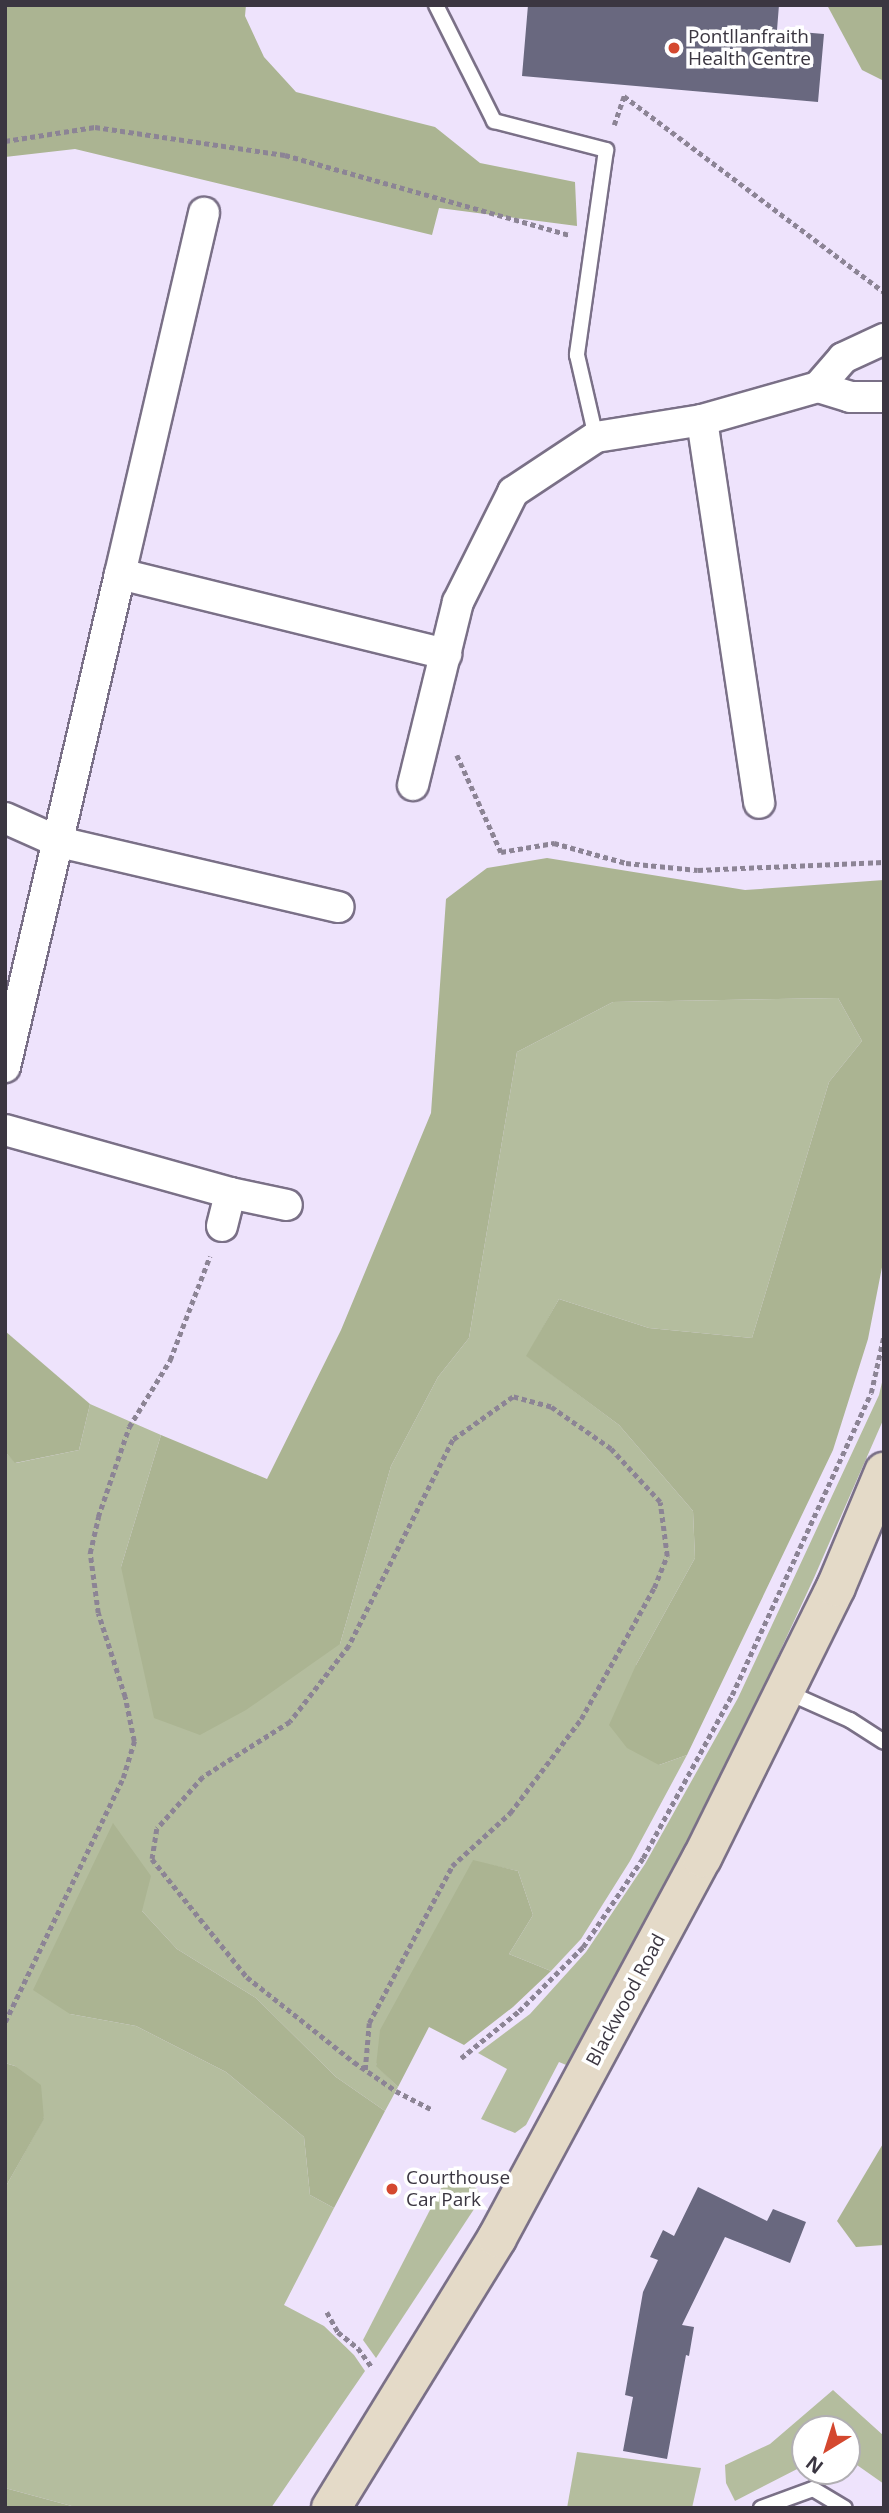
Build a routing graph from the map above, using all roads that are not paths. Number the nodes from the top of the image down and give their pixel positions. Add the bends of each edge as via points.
1 (436, 5) edge
2 (204, 213) dead end
3 (884, 339) edge
4 (818, 387) junction
5 (884, 397) edge
6 (702, 420) junction
7 (596, 437) junction
8 (120, 574) junction
9 (446, 654) junction
10 (413, 785) dead end
11 (760, 803) dead end
12 (5, 818) edge
13 (59, 842) junction
14 (339, 906) dead end
15 (5, 1067) edge
16 (5, 1130) edge
17 (230, 1193) junction
18 (287, 1205) dead end
19 (222, 1226) road end
20 (884, 1472) edge
21 (785, 1692) junction
22 (884, 1742) edge
23 (331, 2508) edge
24 (761, 2508) edge
25 (845, 2508) edge

1 - 7 lane via 494,121 606,150 577,355
2 - 8 street
3 - 4 street via 843,358
4 - 5 street via 850,397
4 - 6 street
6 - 7 street
6 - 11 street
7 - 9 street via 513,492 458,602
8 - 9 street
8 - 13 street
9 - 10 street
12 - 13 street
13 - 14 street
13 - 15 street
16 - 17 street
17 - 18 street
17 - 19 street
20 - 21 main road, Blackwood Road
21 - 22 lane via 849,1720
21 - 23 main road, Blackwood Road via 702,1858 498,2238
24 - 25 lane via 813,2489

